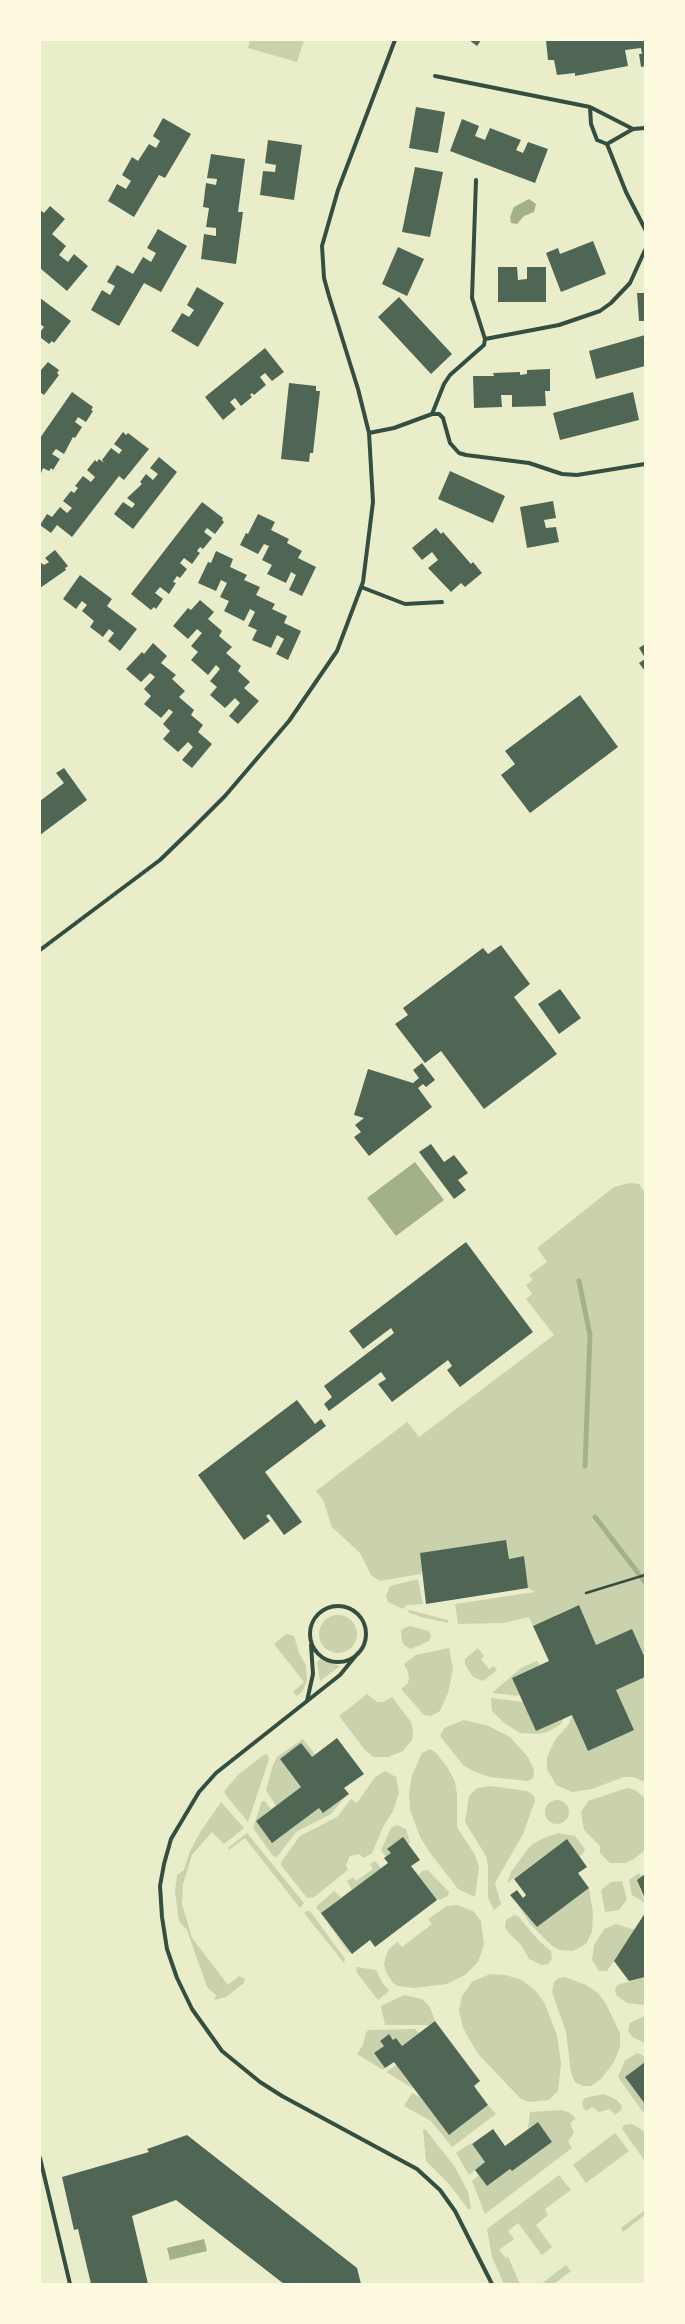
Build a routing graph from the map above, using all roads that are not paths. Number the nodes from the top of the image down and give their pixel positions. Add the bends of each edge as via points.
1 (395, 40) edge
2 (435, 76) dead end
3 (590, 107) junction
4 (645, 128) edge
5 (634, 129) junction
6 (607, 144) junction
7 (476, 180) dead end
8 (645, 229) edge
9 (645, 250) edge
10 (485, 339) junction
11 (432, 414) junction
12 (369, 433) junction
13 (645, 464) edge
14 (361, 587) junction
15 (442, 602) dead end
16 (40, 950) edge
17 (311, 1644) junction
18 (358, 1653) junction
19 (307, 1701) junction
20 (40, 2158) edge
21 (70, 2284) edge
22 (492, 2284) edge

1 - 12 street via 338,190 322,246 324,278
2 - 3 street
3 - 5 street
3 - 6 street via 591,124 597,140
4 - 5 street
5 - 6 street
6 - 8 street via 626,192
7 - 10 street via 472,298
9 - 10 street via 630,283 611,303 600,310 559,325
10 - 11 street via 482,349 459,365 444,384
11 - 12 street via 394,428
11 - 13 street via 439,414 443,418 450,443 459,453 466,455 529,463 562,474 577,475
12 - 14 street via 373,502
14 - 15 street via 405,604
14 - 16 street via 337,651 289,721 225,796 160,860
17 - 18 street via 323,1658 332,1661 342,1662
17 - 18 street via 310,1634 315,1617 330,1606 348,1607 359,1615 366,1627 364,1646
17 - 19 street via 313,1674
18 - 19 street via 340,1675
19 - 22 street via 205,1783 178,1826 166,1858 160,1886 167,1948 177,1978 192,2009 222,2051 282,2096 417,2169 440,2190 455,2211
20 - 21 street

